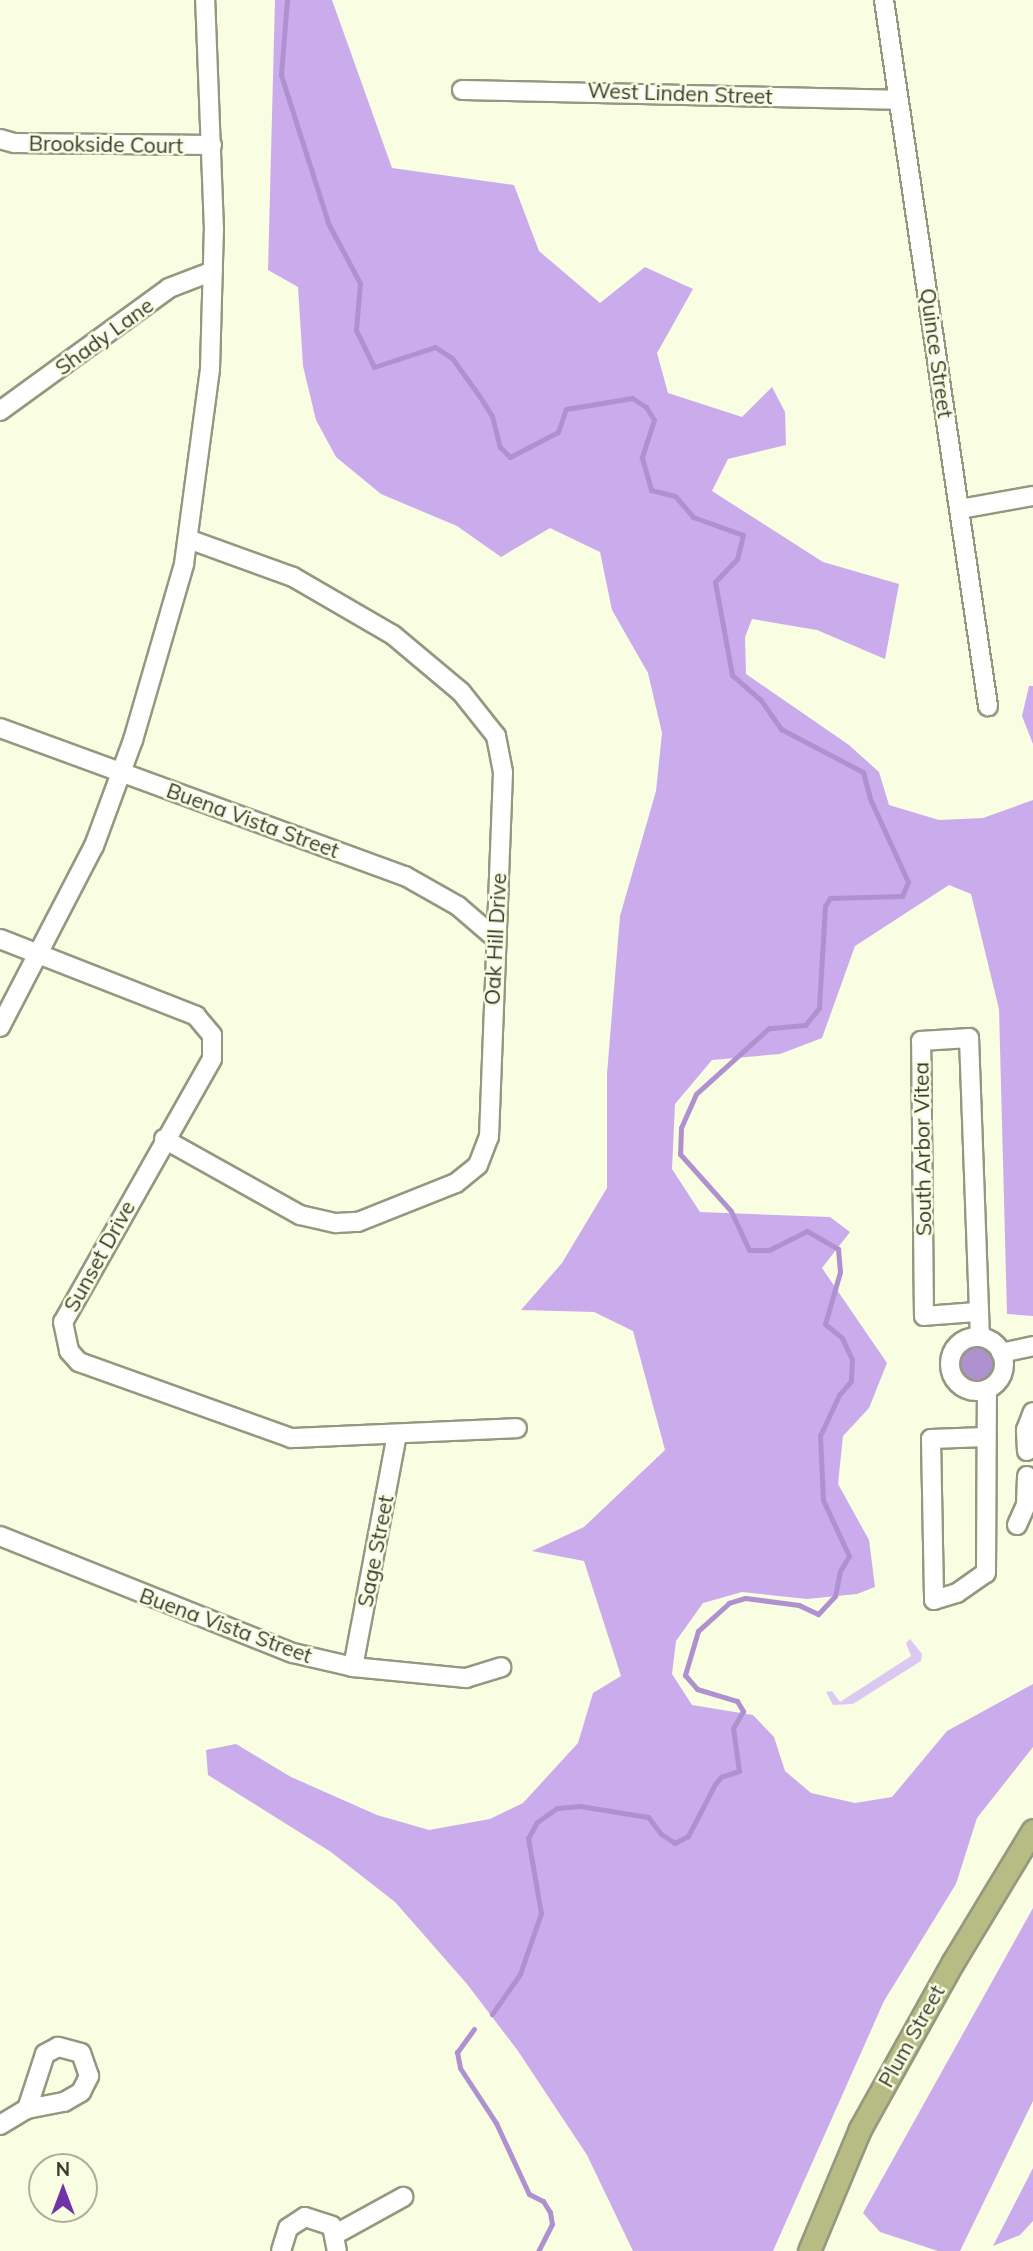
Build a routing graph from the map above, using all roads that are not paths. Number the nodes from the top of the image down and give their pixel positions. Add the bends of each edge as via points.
1 (205, 0) edge
2 (884, 0) edge
3 (462, 90) dead end
4 (897, 100) junction
5 (0, 139) edge
6 (212, 145) junction
7 (213, 271) junction
8 (0, 411) edge
9 (1033, 496) edge
10 (960, 509) junction
11 (188, 539) junction
12 (988, 706) dead end
13 (0, 728) edge
14 (121, 772) junction
15 (494, 937) junction
16 (0, 939) edge
17 (39, 955) junction
18 (0, 1027) edge
19 (164, 1139) junction
20 (977, 1312) junction
21 (980, 1337) junction
22 (1033, 1346) edge
23 (1002, 1353) junction
24 (987, 1389) junction
25 (1033, 1412) edge
26 (517, 1428) dead end
27 (397, 1436) junction
28 (985, 1437) junction
29 (1027, 1451) dead end
30 (1027, 1476) dead end
31 (1017, 1525) dead end
32 (0, 1536) edge
33 (353, 1667) junction
34 (501, 1667) dead end
35 (1033, 1830) edge
36 (27, 2109) dead end
37 (0, 2125) edge
38 (403, 2197) dead end
39 (336, 2243) edge
40 (816, 2249) edge
41 (281, 2251) edge

1 - 6 street
2 - 4 street, Quince Street
3 - 4 street, West Linden Street
4 - 10 street, Quince Street
5 - 6 street, Brookside Court via 14,143
6 - 7 street
7 - 8 street, Shady Lane via 169,288
7 - 11 street via 203,448
9 - 10 street
10 - 12 street, Quince Street
11 - 14 street
11 - 15 street, Oak Hill Drive via 251,559 340,601 428,662 486,720 502,753 503,772
13 - 14 street, Buena Vista Street
14 - 15 street, Buena Vista Street via 405,876 458,906
14 - 17 street via 94,846
15 - 19 street, Oak Hill Drive via 489,1137 467,1176 358,1222 336,1223 300,1215
16 - 17 street, Sunset Drive
17 - 18 street
17 - 19 street, Sunset Drive via 196,1016 207,1025 214,1047 212,1059
19 - 27 street, Sunset Drive via 69,1308 63,1322 69,1351 79,1362 266,1432 316,1439
20 - 20 street, South Arbor Vitea via 969,1038 921,1041 924,1316
20 - 21 street, South Arbor Vitea
21 - 23 street
21 - 24 street via 963,1341 950,1363 961,1386
22 - 23 street
23 - 24 street via 1000,1378
24 - 28 street
25 - 29 street via 1026,1430
26 - 27 street, Sunset Drive
27 - 33 street, Sage Street
28 - 28 street via 986,1573 965,1589 934,1600 931,1439
30 - 31 street via 1026,1505
32 - 33 street, Buena Vista Street via 257,1641
33 - 34 street, Buena Vista Street via 466,1678
35 - 40 main road, Plum Street via 865,2119
36 - 37 street
38 - 39 street
39 - 41 street via 325,2221 302,2218 288,2228

